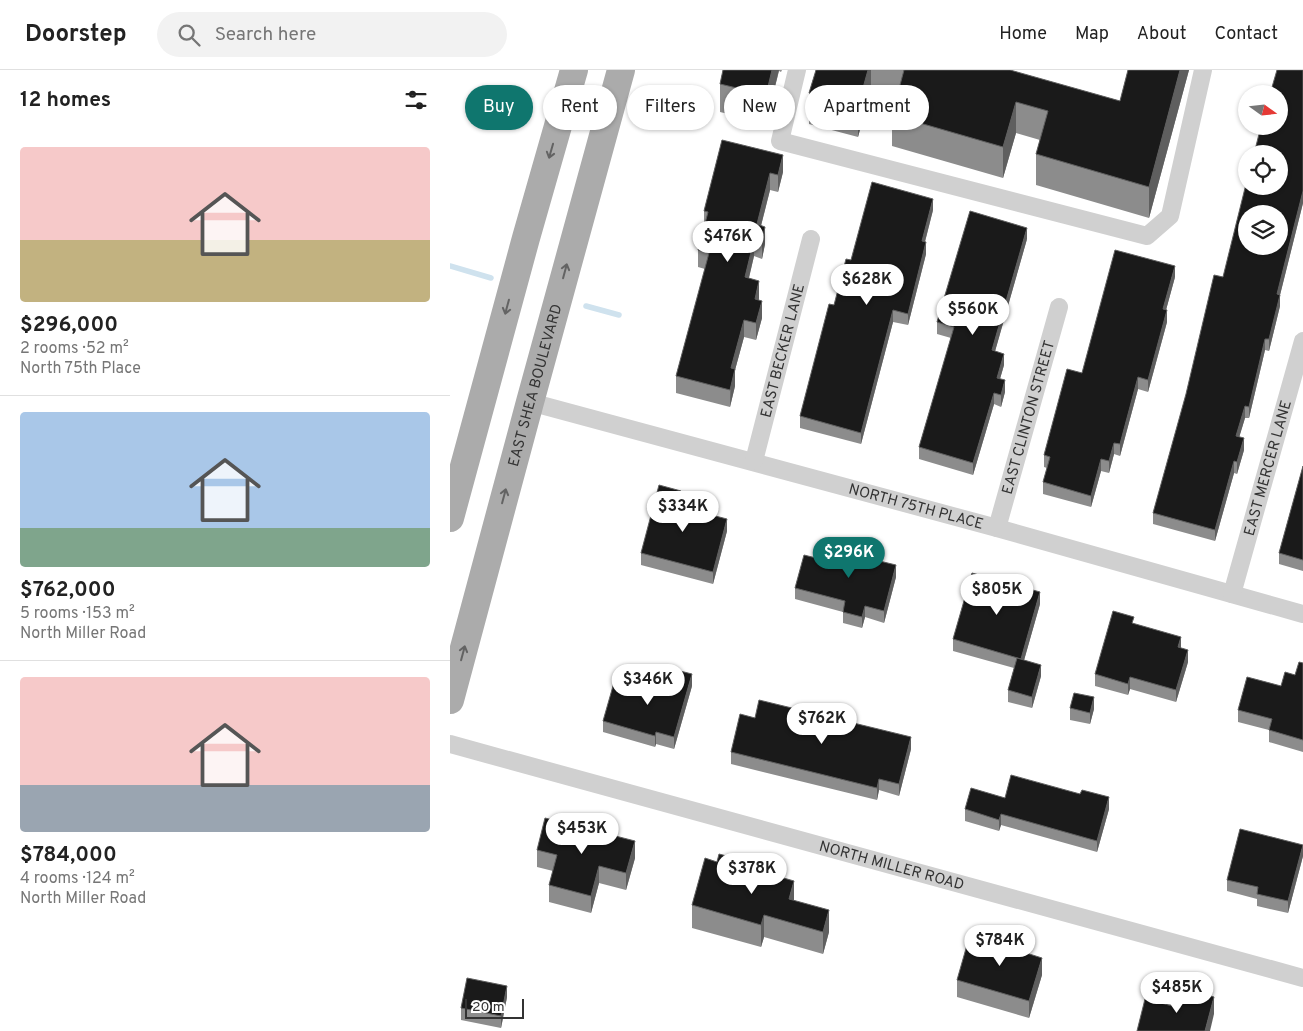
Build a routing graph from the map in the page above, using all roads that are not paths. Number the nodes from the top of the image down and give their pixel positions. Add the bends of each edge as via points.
1 (574, 70) edge
2 (621, 70) edge
3 (797, 70) edge
4 (1203, 70) edge
5 (811, 239) dead end
6 (1059, 307) dead end
7 (1303, 340) edge
8 (530, 402) junction
9 (754, 461) junction
10 (450, 518) edge
11 (997, 528) junction
12 (1232, 594) junction
13 (1303, 614) edge
14 (450, 700) edge
15 (450, 744) edge
16 (1303, 978) edge

1 -> 10 main road
8 -> 2 main road, EAST SHEA BOULEVARD
3 - 4 street via 780,140 1147,236 1170,216
5 - 9 street, EAST BECKER LANE
6 - 11 street, EAST CLINTON STREET
7 - 12 street, EAST MERCER LANE
8 - 9 street, NORTH 75TH PLACE
14 -> 8 main road, EAST SHEA BOULEVARD
9 - 11 street, NORTH 75TH PLACE
11 - 12 street, NORTH 75TH PLACE
12 - 13 street, NORTH 75TH PLACE
15 - 16 street, NORTH MILLER ROAD

